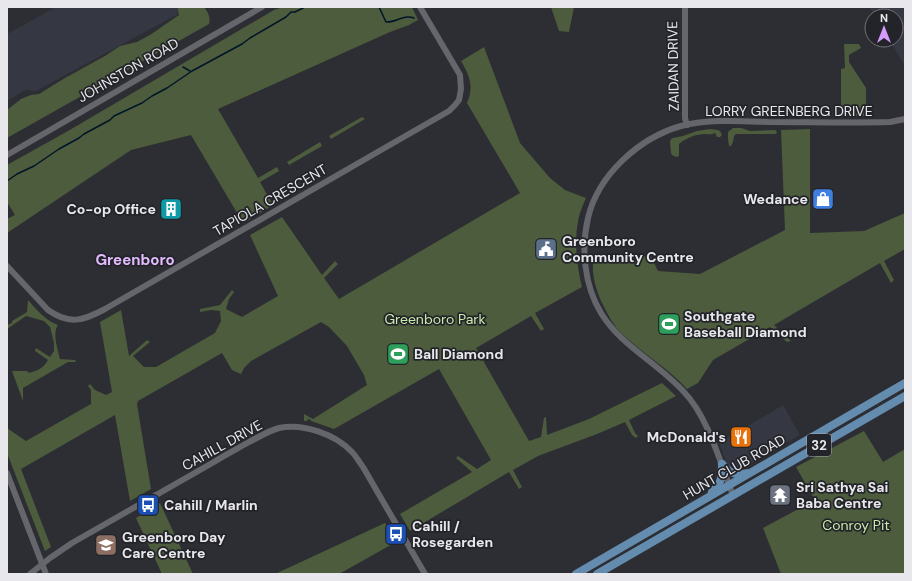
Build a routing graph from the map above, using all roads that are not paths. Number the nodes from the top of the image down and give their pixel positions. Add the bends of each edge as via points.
1 (262, 7) edge
2 (420, 7) edge
3 (685, 7) edge
4 (905, 119) edge
5 (687, 125) junction
6 (7, 155) edge
7 (7, 266) edge
8 (905, 383) edge
9 (905, 396) edge
10 (722, 464) junction
11 (754, 471) junction
12 (7, 473) edge
13 (730, 485) junction
14 (734, 495) junction
15 (706, 498) junction
16 (42, 564) junction
17 (30, 574) edge
18 (46, 574) edge
19 (425, 574) edge
20 (576, 574) edge
21 (597, 574) edge

1 - 6 street, JOHNSTON ROAD
2 - 7 street, TAPIOLA CRESCENT via 460,75 459,100 449,111 87,318 74,320 54,314
3 - 5 street, ZAIDAN DRIVE
4 - 5 street, LORRY GREENBERG DRIVE via 890,122 737,121
5 - 10 street, LORRY GREENBERG DRIVE via 650,139 629,153 609,176 590,213 584,243 585,261 592,293 601,314 625,342 688,396 706,426
8 - 11 main road, HUNT CLUB ROAD / 32
9 - 14 main road, HUNT CLUB ROAD / 32
10 - 11 main road via 735,474
10 - 13 street, LORRY GREENBERG DRIVE
10 - 15 main road via 720,483
11 - 13 main road, HUNT CLUB ROAD / 32
12 - 16 street
13 - 14 street, LORRY GREENBERG DRIVE
13 - 15 main road, HUNT CLUB ROAD / 32
14 - 21 main road, HUNT CLUB ROAD / 32
15 - 20 main road, HUNT CLUB ROAD / 32
16 - 17 street, CAHILL DRIVE
16 - 18 street
16 - 19 street, CAHILL DRIVE via 72,543 222,457 269,432 280,428 299,427 318,431 352,452

